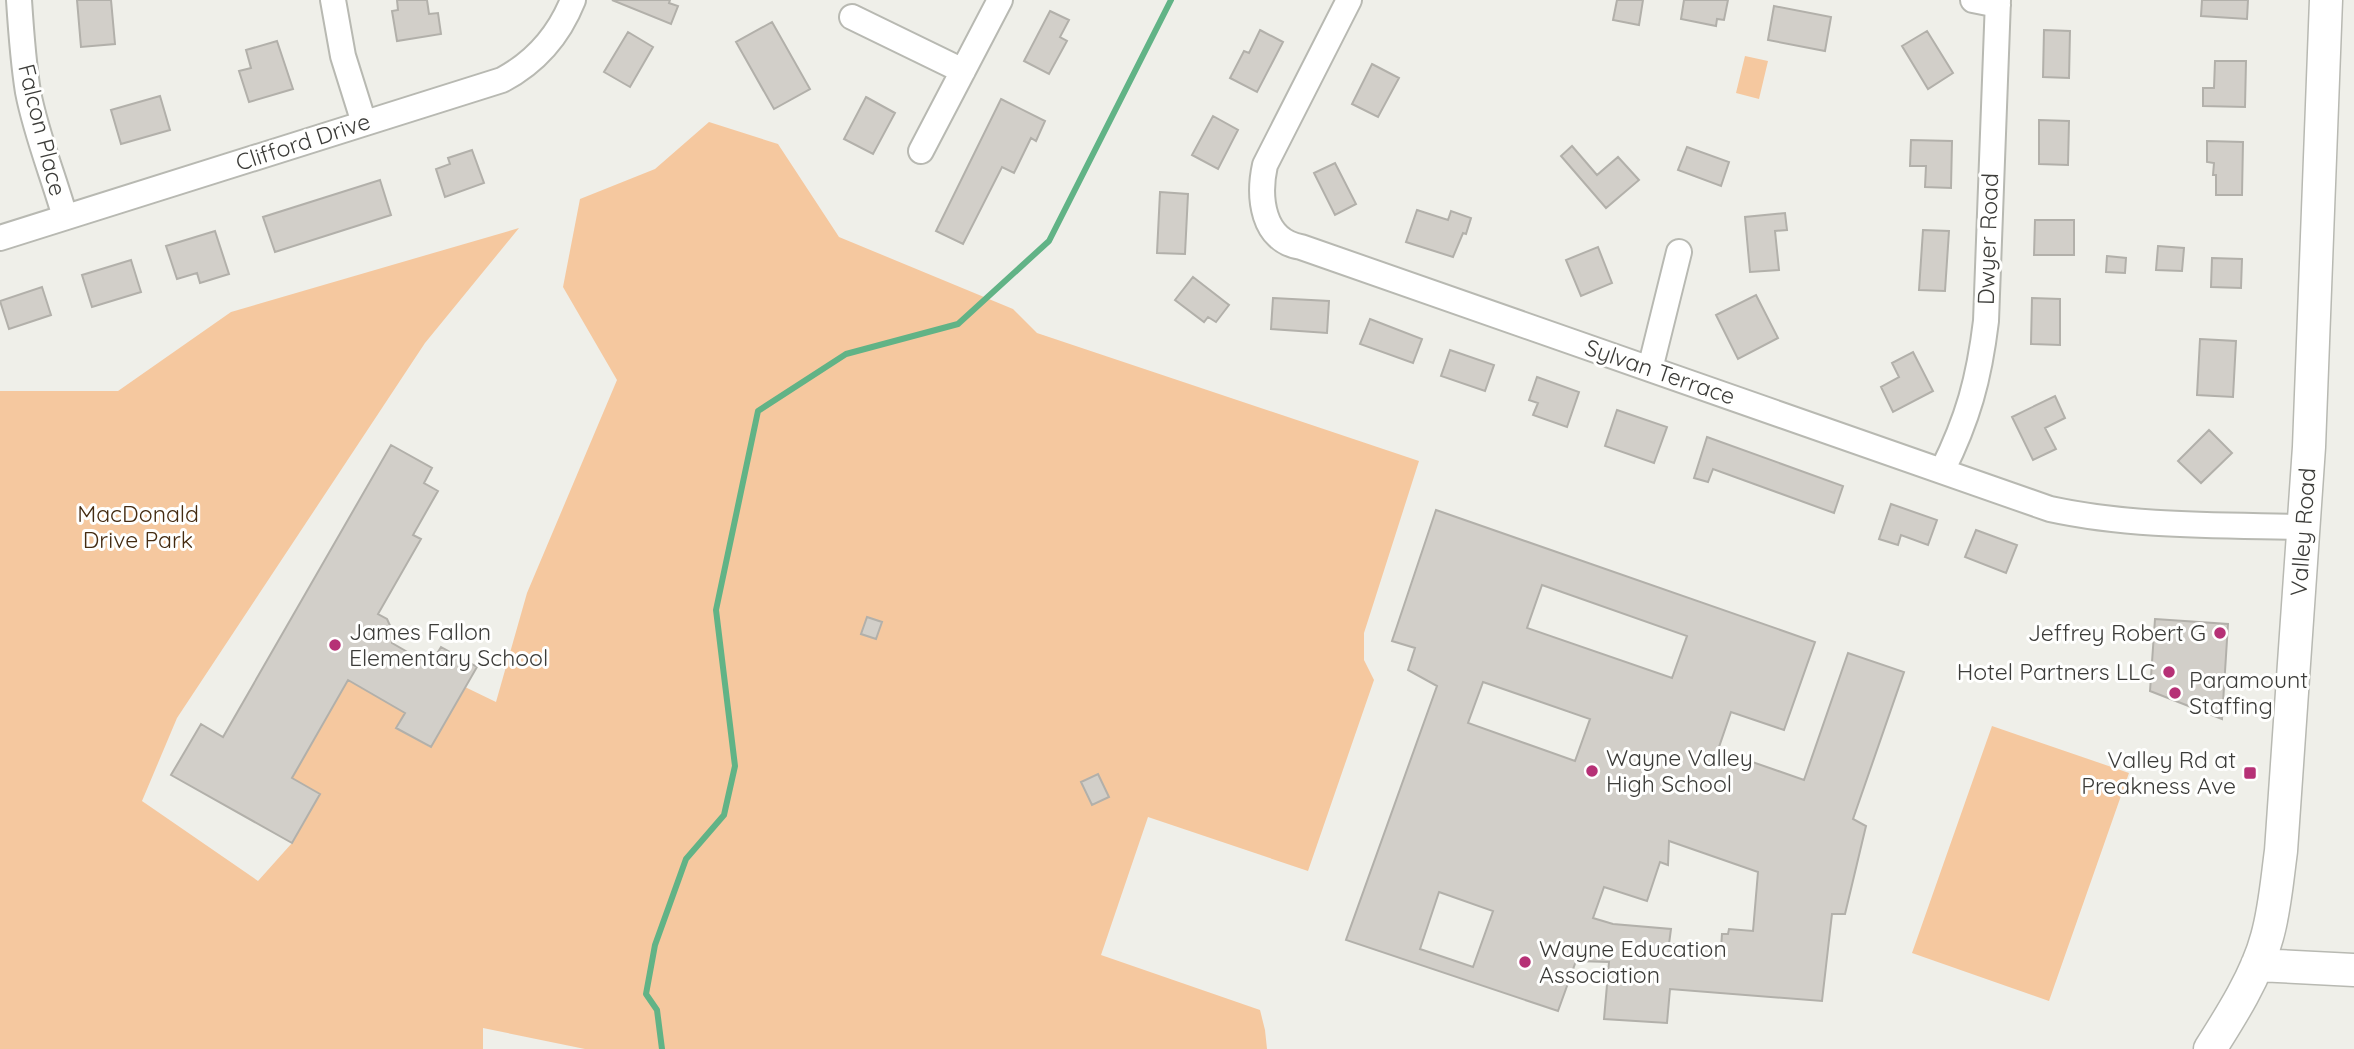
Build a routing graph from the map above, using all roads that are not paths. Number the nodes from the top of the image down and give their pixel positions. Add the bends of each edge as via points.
1 (19, 0) edge
2 (333, 0) edge
3 (573, 0) edge
4 (1000, 0) edge
5 (1349, 0) edge
6 (1973, 0) edge
7 (2326, 0) edge
8 (1998, 3) edge
9 (852, 17) dead end
10 (964, 71) junction
11 (364, 123) junction
12 (921, 151) dead end
13 (65, 217) junction
14 (0, 238) edge
15 (1679, 252) dead end
16 (1650, 369) junction
17 (1942, 471) junction
18 (2304, 527) junction
19 (2257, 965) junction
20 (2354, 970) edge
21 (2210, 1049) edge

1 - 13 street, Falcon Place via 29,93
2 - 11 street via 343,56
3 - 11 street, Clifford Drive via 554,37 516,72
4 - 10 street
5 - 16 street, Sylvan Terrace via 1265,165 1261,200 1273,231 1292,246
6 - 8 street
7 - 18 main road, Valley Road
8 - 17 street, Dwyer Road via 1986,321 1972,400
9 - 10 street
10 - 12 street
11 - 13 street, Clifford Drive
13 - 14 street, Clifford Drive
15 - 16 street
16 - 17 street, Sylvan Terrace
17 - 18 street, Sylvan Terrace via 2050,509 2090,518
18 - 19 main road, Valley Road via 2281,851 2275,902
19 - 20 main road
19 - 21 main road, Valley Road

